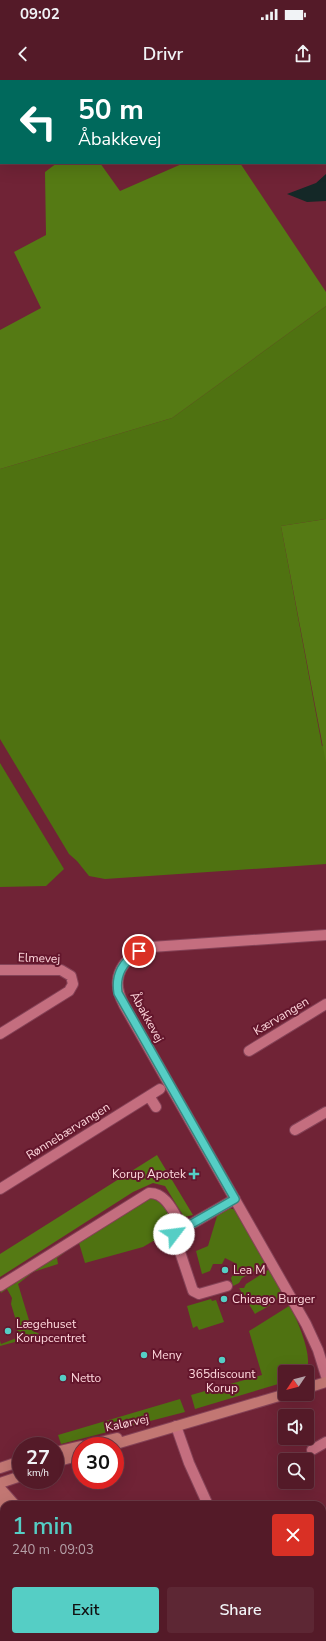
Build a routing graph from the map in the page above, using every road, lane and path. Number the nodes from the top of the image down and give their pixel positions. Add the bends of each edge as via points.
1 (326, 935) edge
2 (0, 970) edge
3 (326, 1004) edge
4 (0, 1034) edge
5 (249, 1051) dead end
6 (160, 1089) dead end
7 (149, 1096) junction
8 (156, 1107) dead end
9 (326, 1112) edge
10 (295, 1130) dead end
11 (0, 1189) edge
12 (235, 1199) junction
13 (183, 1228) junction
14 (0, 1286) edge
15 (227, 1286) dead end
16 (326, 1376) edge
17 (326, 1382) edge
18 (314, 1386) edge
19 (278, 1396) edge
20 (176, 1426) junction
21 (124, 1437) edge
22 (124, 1442) edge
23 (326, 1442) edge
24 (312, 1450) dead end
25 (12, 1464) edge
26 (0, 1468) edge
27 (12, 1479) edge
28 (0, 1483) edge
29 (0, 1488) edge
30 (11, 1501) edge
31 (206, 1501) edge

1 - 12 street, Åbakkevej via 150,947 130,957 119,972 117,980 122,1001
2 - 4 street, Elmevej via 61,970 73,980 69,991
3 - 5 street, Kærvangen
6 - 7 street, Rønnebærvangen
7 - 8 street
7 - 11 street, Rønnebærvangen
9 - 10 street
12 - 13 street
12 - 16 street, Åbakkevej via 315,1342
13 - 14 street via 162,1196 149,1193
13 - 15 street via 174,1234 193,1292 199,1294
17 - 18 street
19 - 20 street, Kalørvej
20 - 21 street, Kalørvej
20 - 22 street, Kalørvej
20 - 31 street
23 - 24 street
25 - 26 street
27 - 28 street
29 - 30 street

